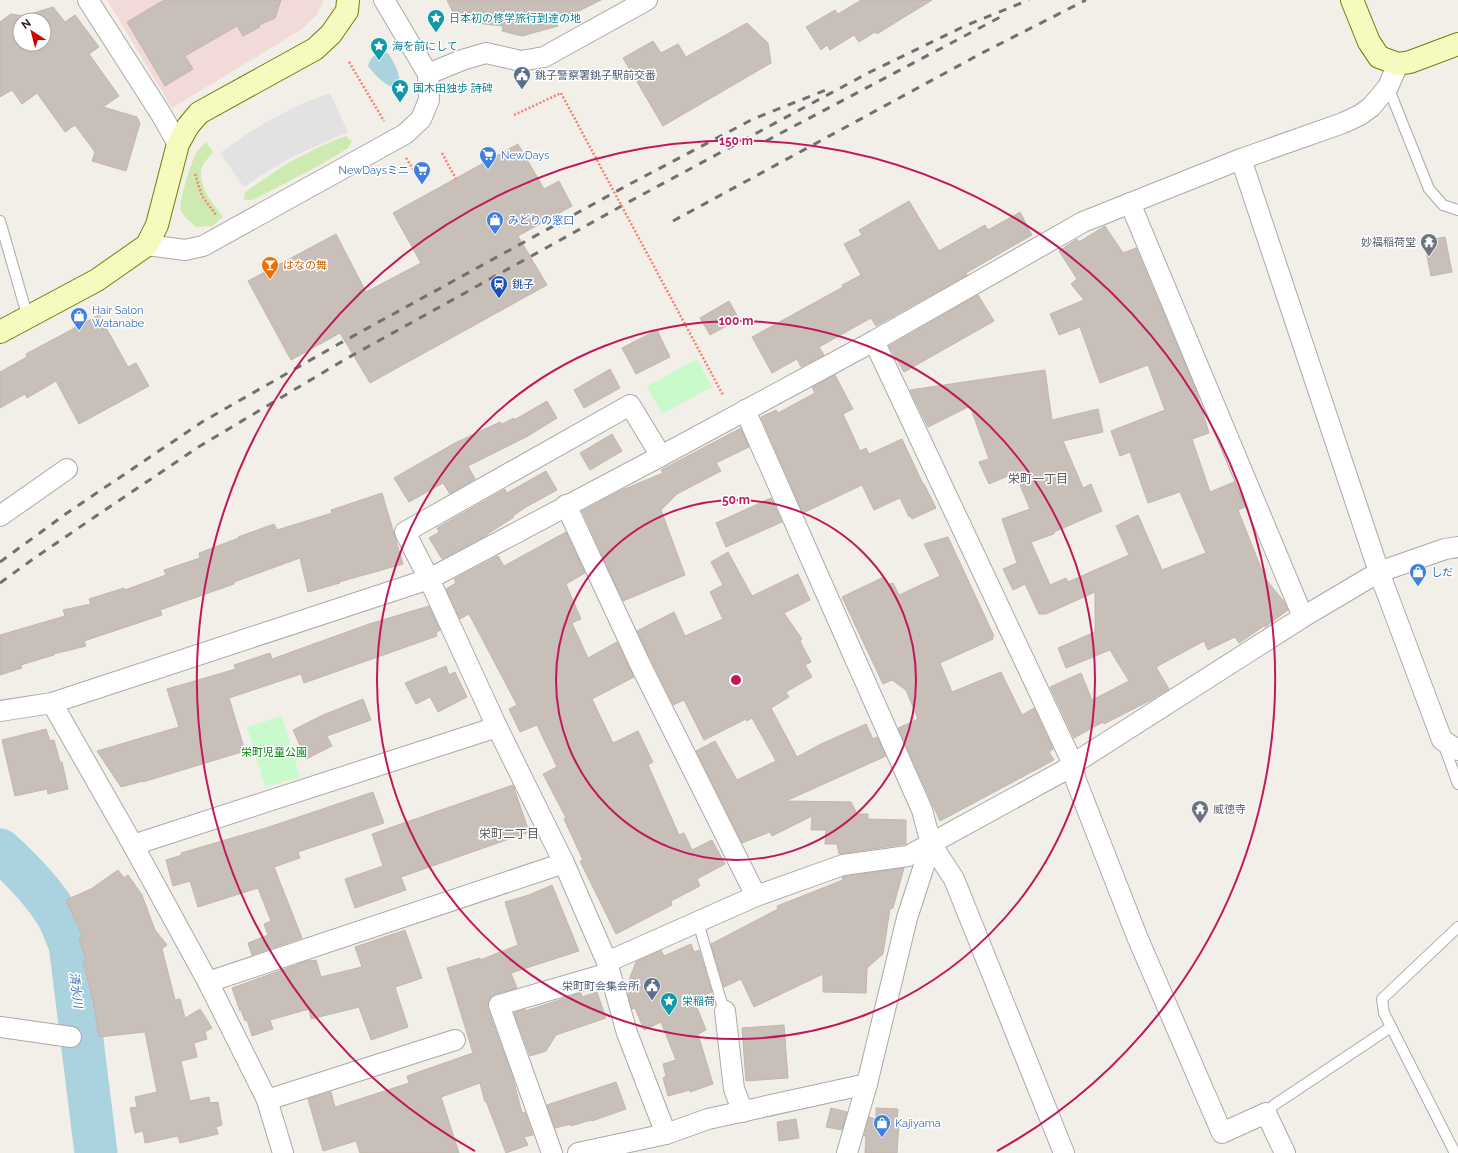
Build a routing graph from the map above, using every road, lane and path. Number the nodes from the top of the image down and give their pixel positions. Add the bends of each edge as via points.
1 (88, 0) edge
2 (348, 0) edge
3 (384, 0) edge
4 (647, 0) edge
5 (1352, 0) edge
6 (1458, 44) edge
7 (349, 62) dead end
8 (1398, 64) junction
9 (428, 74) junction
10 (1388, 86) junction
11 (514, 114) dead end
12 (396, 140) junction
13 (178, 144) junction
14 (442, 153) dead end
15 (1241, 159) junction
16 (413, 169) dead end
17 (195, 172) dead end
18 (456, 179) dead end
19 (1130, 203) junction
20 (1458, 210) edge
21 (0, 221) edge
22 (212, 221) dead end
23 (147, 245) junction
24 (28, 318) junction
25 (0, 332) edge
26 (874, 341) junction
27 (723, 395) dead end
28 (745, 410) junction
29 (661, 456) junction
30 (67, 469) dead end
31 (566, 505) junction
32 (0, 516) edge
33 (1458, 547) edge
34 (1379, 572) junction
35 (429, 579) junction
36 (1303, 617) junction
37 (52, 703) junction
38 (0, 712) edge
39 (497, 727) junction
40 (1450, 745) edge
41 (1073, 764) junction
42 (1458, 784) edge
43 (930, 844) junction
44 (133, 845) junction
45 (564, 863) junction
46 (756, 896) junction
47 (698, 922) junction
48 (1458, 927) edge
49 (608, 968) junction
50 (208, 982) junction
51 (725, 1011) joint
52 (0, 1027) edge
53 (1391, 1027) junction
54 (71, 1037) dead end
55 (455, 1040) dead end
56 (867, 1084) junction
57 (267, 1100) junction
58 (743, 1112) junction
59 (1266, 1113) junction
60 (666, 1134) junction
61 (284, 1153) edge
62 (552, 1153) edge
63 (578, 1153) edge
64 (848, 1153) edge
65 (1064, 1153) edge
66 (1285, 1153) edge
67 (1455, 1153) edge

1 - 13 street
2 - 13 street via 347,12 331,34 315,49 199,114 188,126
3 - 9 street
4 - 9 street via 544,57 521,61 486,53
5 - 8 street via 1369,42 1379,57
6 - 8 street
7 - 12 path
8 - 10 street
9 - 12 street via 429,100 421,119
10 - 15 street via 1360,115
10 - 20 lane via 1428,189 1443,204
11 - 27 path, bridge via 561,93
12 - 16 path
12 - 23 street via 203,246 185,250
13 - 23 street via 157,225
14 - 18 path
15 - 19 street
15 - 34 street
17 - 22 path via 202,196 218,217
19 - 26 street via 1083,222
19 - 36 street
21 - 24 lane
23 - 24 street via 97,280
24 - 25 street
26 - 28 street
26 - 41 street
28 - 29 street
28 - 43 street via 922,810
29 - 31 street
29 - 35 street via 630,405 406,532
30 - 32 street
31 - 35 street
31 - 46 street via 640,664
33 - 34 street via 1445,549
34 - 36 street
34 - 40 street
35 - 37 street
35 - 39 street
36 - 41 street
37 - 38 street
37 - 44 street
39 - 44 street
39 - 45 street
40 - 42 lane
41 - 43 street
41 - 59 street via 1075,778 1138,939 1222,1133
43 - 46 street via 908,856 843,865
43 - 56 street via 907,918
43 - 65 street via 954,878
44 - 50 street
45 - 49 street
45 - 50 street
46 - 47 street
47 - 49 street
47 - 51 lane
48 - 53 lane via 1382,999 1384,1013
49 - 60 street via 627,1034
49 - 62 street via 499,1005
50 - 57 street
51 - 58 street via 734,1089
52 - 54 street
53 - 59 lane via 1274,1105
53 - 67 lane
55 - 57 street
56 - 58 street
56 - 64 street
57 - 61 street
58 - 60 street via 708,1119
59 - 66 street
60 - 63 street

